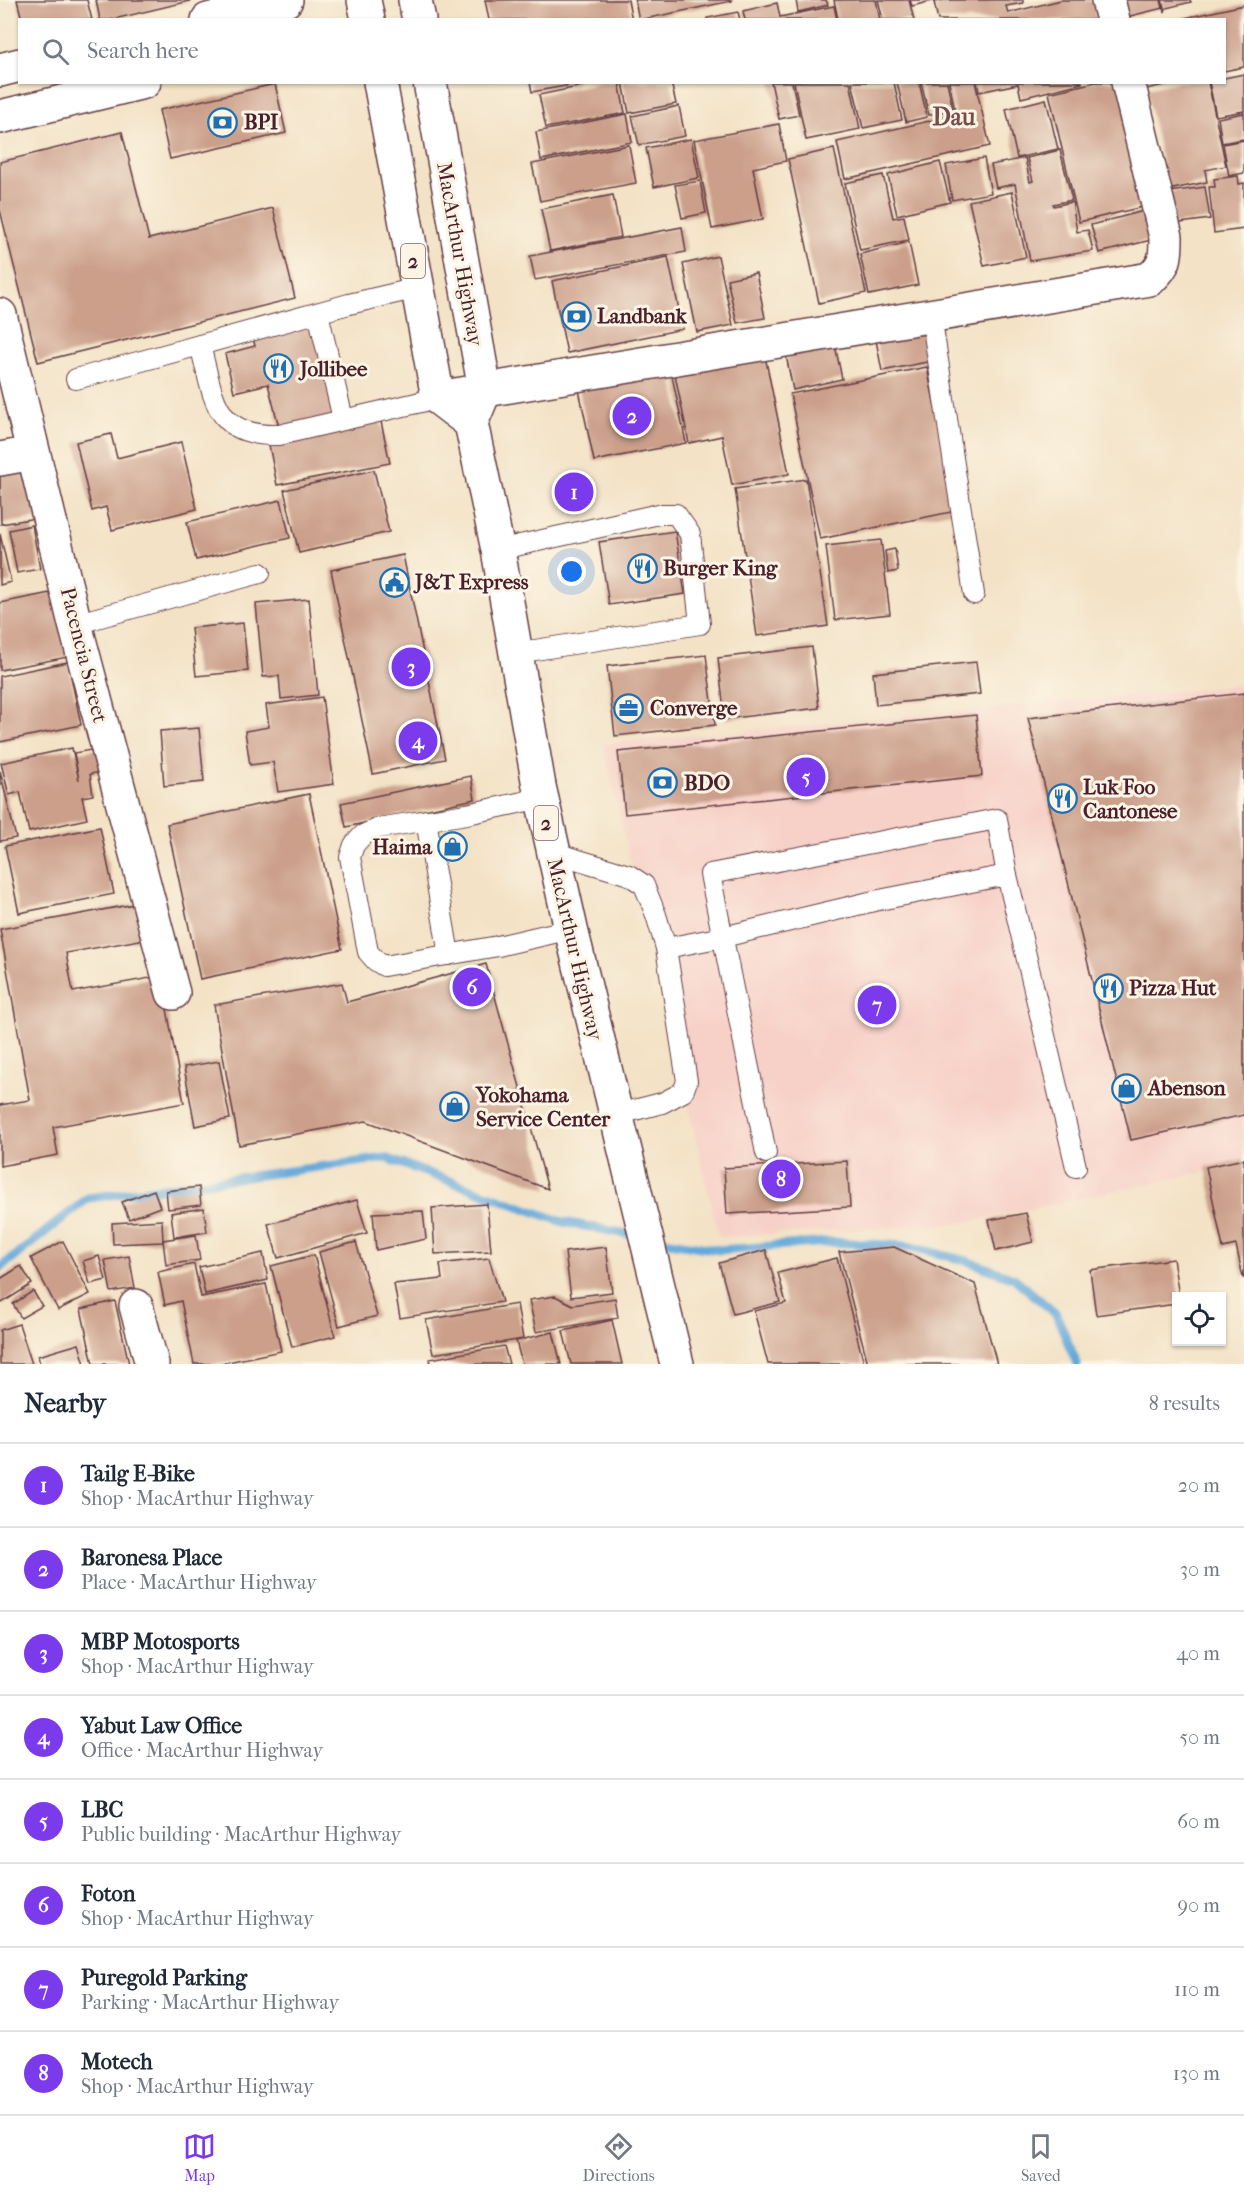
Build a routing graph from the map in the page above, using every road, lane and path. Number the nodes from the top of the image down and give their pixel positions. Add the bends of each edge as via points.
1 (286, 0) edge
2 (415, 0) edge
3 (1108, 0) edge
4 (216, 18) edge
5 (418, 18) edge
6 (1112, 18) edge
7 (18, 66) edge
8 (0, 70) edge
9 (136, 84) edge
10 (380, 84) edge
11 (430, 84) edge
12 (1128, 84) edge
13 (0, 117) edge
14 (418, 288) junction
15 (318, 313) junction
16 (0, 315) edge
17 (931, 315) junction
18 (200, 345) junction
19 (76, 379) dead end
20 (485, 390) junction
21 (438, 398) junction
22 (343, 419) junction
23 (471, 423) junction
24 (33, 453) junction
25 (0, 459) edge
26 (498, 550) junction
27 (260, 573) dead end
28 (974, 594) dead end
29 (75, 624) junction
30 (516, 653) junction
31 (541, 798) junction
32 (426, 820) junction
33 (552, 852) junction
34 (1007, 874) junction
35 (571, 929) junction
36 (723, 938) junction
37 (666, 948) junction
38 (449, 954) junction
39 (173, 993) dead end
40 (615, 1115) junction
41 (766, 1153) dead end
42 (1076, 1167) dead end
43 (136, 1306) dead end
44 (674, 1351) edge
45 (152, 1364) edge

1 - 4 main road
2 - 5 main road
3 - 6 main road
7 - 8 main road
9 - 13 main road
10 - 14 main road, 2
11 - 20 main road, MacArthur Highway
12 - 17 main road via 1166,237 1161,268 1150,279
14 - 15 lane
14 - 21 main road, 2
15 - 18 lane
15 - 22 lane
16 - 24 main road, Pacencia Street
17 - 20 main road
17 - 28 lane
18 - 19 lane
18 - 22 lane via 218,409 238,429 260,436 279,435
20 - 21 main road
20 - 23 main road
21 - 22 lane
21 - 23 main road
23 - 26 main road, MacArthur Highway / 2
24 - 25 main road
24 - 29 main road, Pacencia Street
26 - 30 main road, MacArthur Highway / 2
26 - 30 lane via 659,514 676,514 690,534 700,624
27 - 29 lane
29 - 39 main road, Pacencia Street
30 - 31 main road, MacArthur Highway / 2
31 - 32 lane
31 - 33 main road, MacArthur Highway / 2
32 - 38 lane
32 - 38 lane via 378,828 363,835 350,857 368,952 376,962 384,966
33 - 35 main road, MacArthur Highway / 2
33 - 37 lane via 629,874 644,885
34 - 36 lane
34 - 36 lane via 997,819 710,874
34 - 42 lane
35 - 38 lane
35 - 40 main road, MacArthur Highway / 2
36 - 37 lane
36 - 41 lane
37 - 40 lane via 687,1081 683,1092 662,1103
40 - 44 main road, MacArthur Highway / 2
43 - 45 main road

